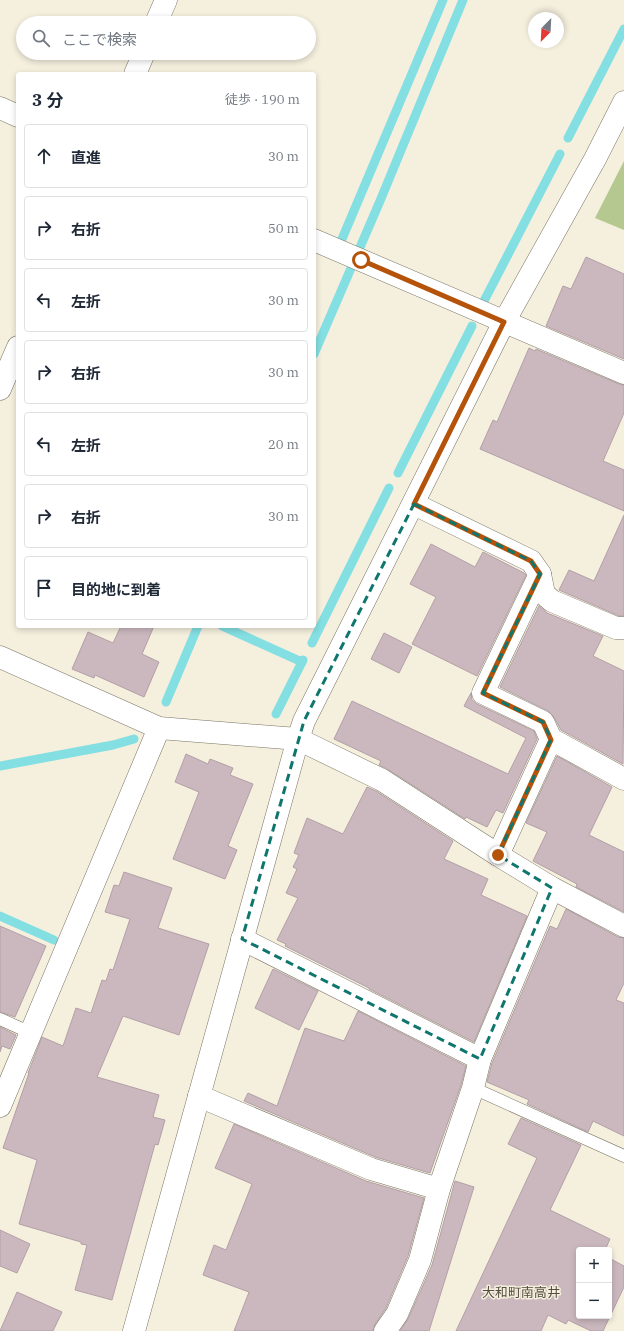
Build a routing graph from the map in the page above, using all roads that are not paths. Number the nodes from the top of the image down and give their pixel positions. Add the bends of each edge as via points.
1 (166, 0) edge
2 (159, 16) edge
3 (141, 60) edge
4 (136, 72) edge
5 (624, 102) edge
6 (0, 108) edge
7 (16, 115) edge
8 (316, 241) edge
9 (504, 322) junction
10 (16, 352) edge
11 (624, 374) edge
12 (0, 389) edge
13 (414, 504) junction
14 (540, 574) junction
15 (624, 628) edge
16 (0, 657) edge
17 (159, 728) junction
18 (298, 739) junction
19 (551, 740) junction
20 (624, 778) edge
21 (498, 855) junction
22 (552, 888) junction
23 (624, 926) edge
24 (242, 939) junction
25 (0, 1019) edge
26 (31, 1033) junction
27 (480, 1059) junction
28 (473, 1088) junction
29 (199, 1096) junction
30 (0, 1106) edge
31 (624, 1156) edge
32 (439, 1189) junction
33 (134, 1331) edge
34 (385, 1331) edge

1 - 2 street
3 - 4 street
5 - 9 street
6 - 7 street
8 - 9 street
9 - 11 street
9 - 13 street
10 - 12 street
13 - 14 street via 531,561
13 - 18 street via 304,721
14 - 15 street via 544,594 552,601 616,628
14 - 19 street via 483,693 543,722
16 - 17 street
17 - 18 street
17 - 26 street
18 - 21 street via 382,780
18 - 24 street
19 - 20 street
19 - 21 street
21 - 22 street
22 - 23 street
22 - 27 street
24 - 27 street
24 - 29 street
25 - 26 lane
26 - 30 street
27 - 28 street
28 - 31 lane
28 - 32 street
29 - 32 street via 371,1169
29 - 33 street
32 - 34 street via 420,1260 397,1314

